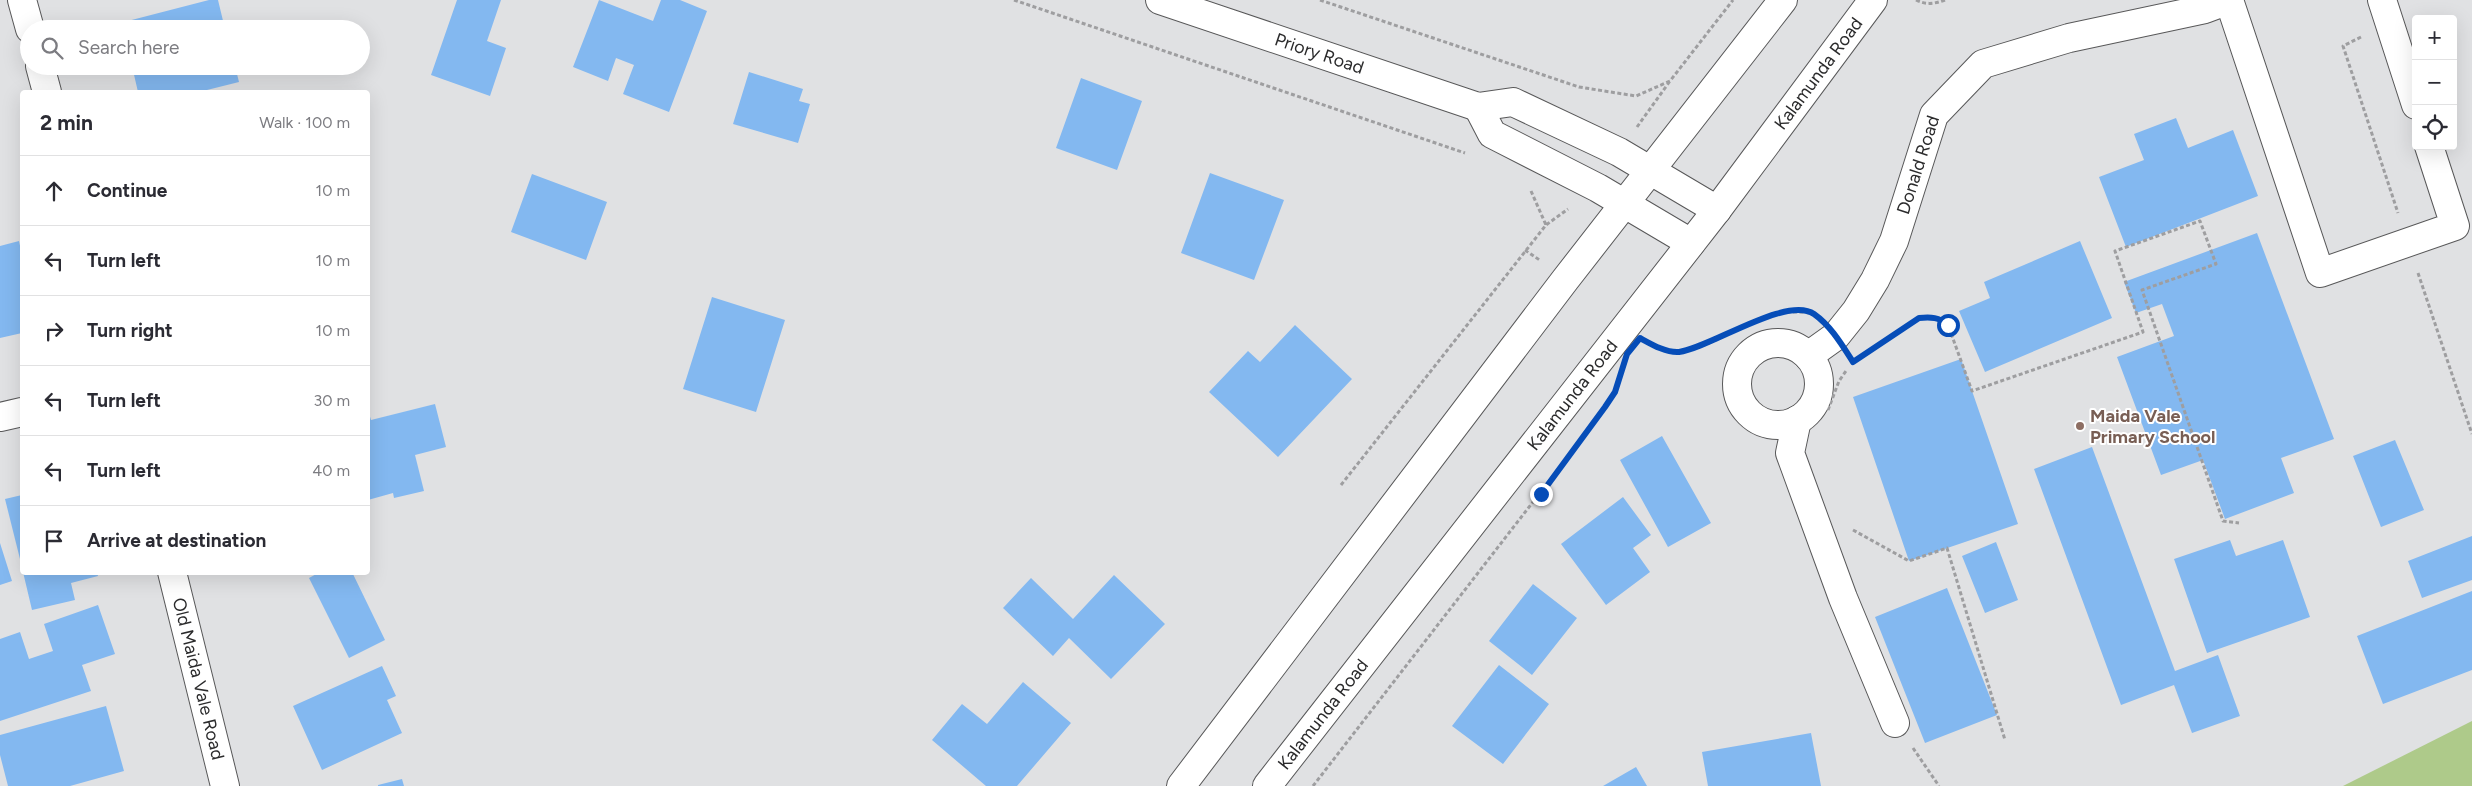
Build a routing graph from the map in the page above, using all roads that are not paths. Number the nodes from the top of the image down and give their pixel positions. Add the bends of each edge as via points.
1 (22, 0) edge
2 (1160, 0) edge
3 (1782, 0) edge
4 (1873, 0) edge
5 (2229, 0) edge
6 (2382, 0) edge
7 (28, 20) edge
8 (42, 75) edge
9 (46, 90) edge
10 (2412, 93) edge
11 (1478, 107) junction
12 (2430, 150) edge
13 (1650, 171) junction
14 (1625, 203) junction
15 (1716, 210) junction
16 (1691, 243) junction
17 (1808, 356) junction
18 (20, 412) edge
19 (0, 417) edge
20 (1797, 420) junction
21 (173, 575) edge
22 (1895, 723) road end
23 (225, 786) edge
24 (1181, 786) edge
25 (1267, 786) edge

1 - 7 street
2 - 11 street, Priory Road
3 - 13 street
4 - 15 street, Kalamunda Road
5 - 12 street via 2320,274 2455,226
5 - 17 street, Donald Road via 2205,9 2069,38 1983,64 1934,115 1894,241 1875,280 1836,336
6 - 10 street
8 - 9 street
11 - 13 street, Priory Road via 1513,102 1619,152
11 - 14 street via 1492,134
13 - 14 street
13 - 15 street, Priory Road
14 - 16 street
14 - 24 street
15 - 16 street, Kalamunda Road
16 - 25 street, Kalamunda Road
17 - 20 street via 1819,378 1818,391 1808,412
17 - 20 street via 1793,346 1766,345 1751,353 1738,377 1742,404 1754,417 1771,424
18 - 19 street
20 - 22 street via 1790,453 1843,598
21 - 23 street, Old Maida Vale Road

